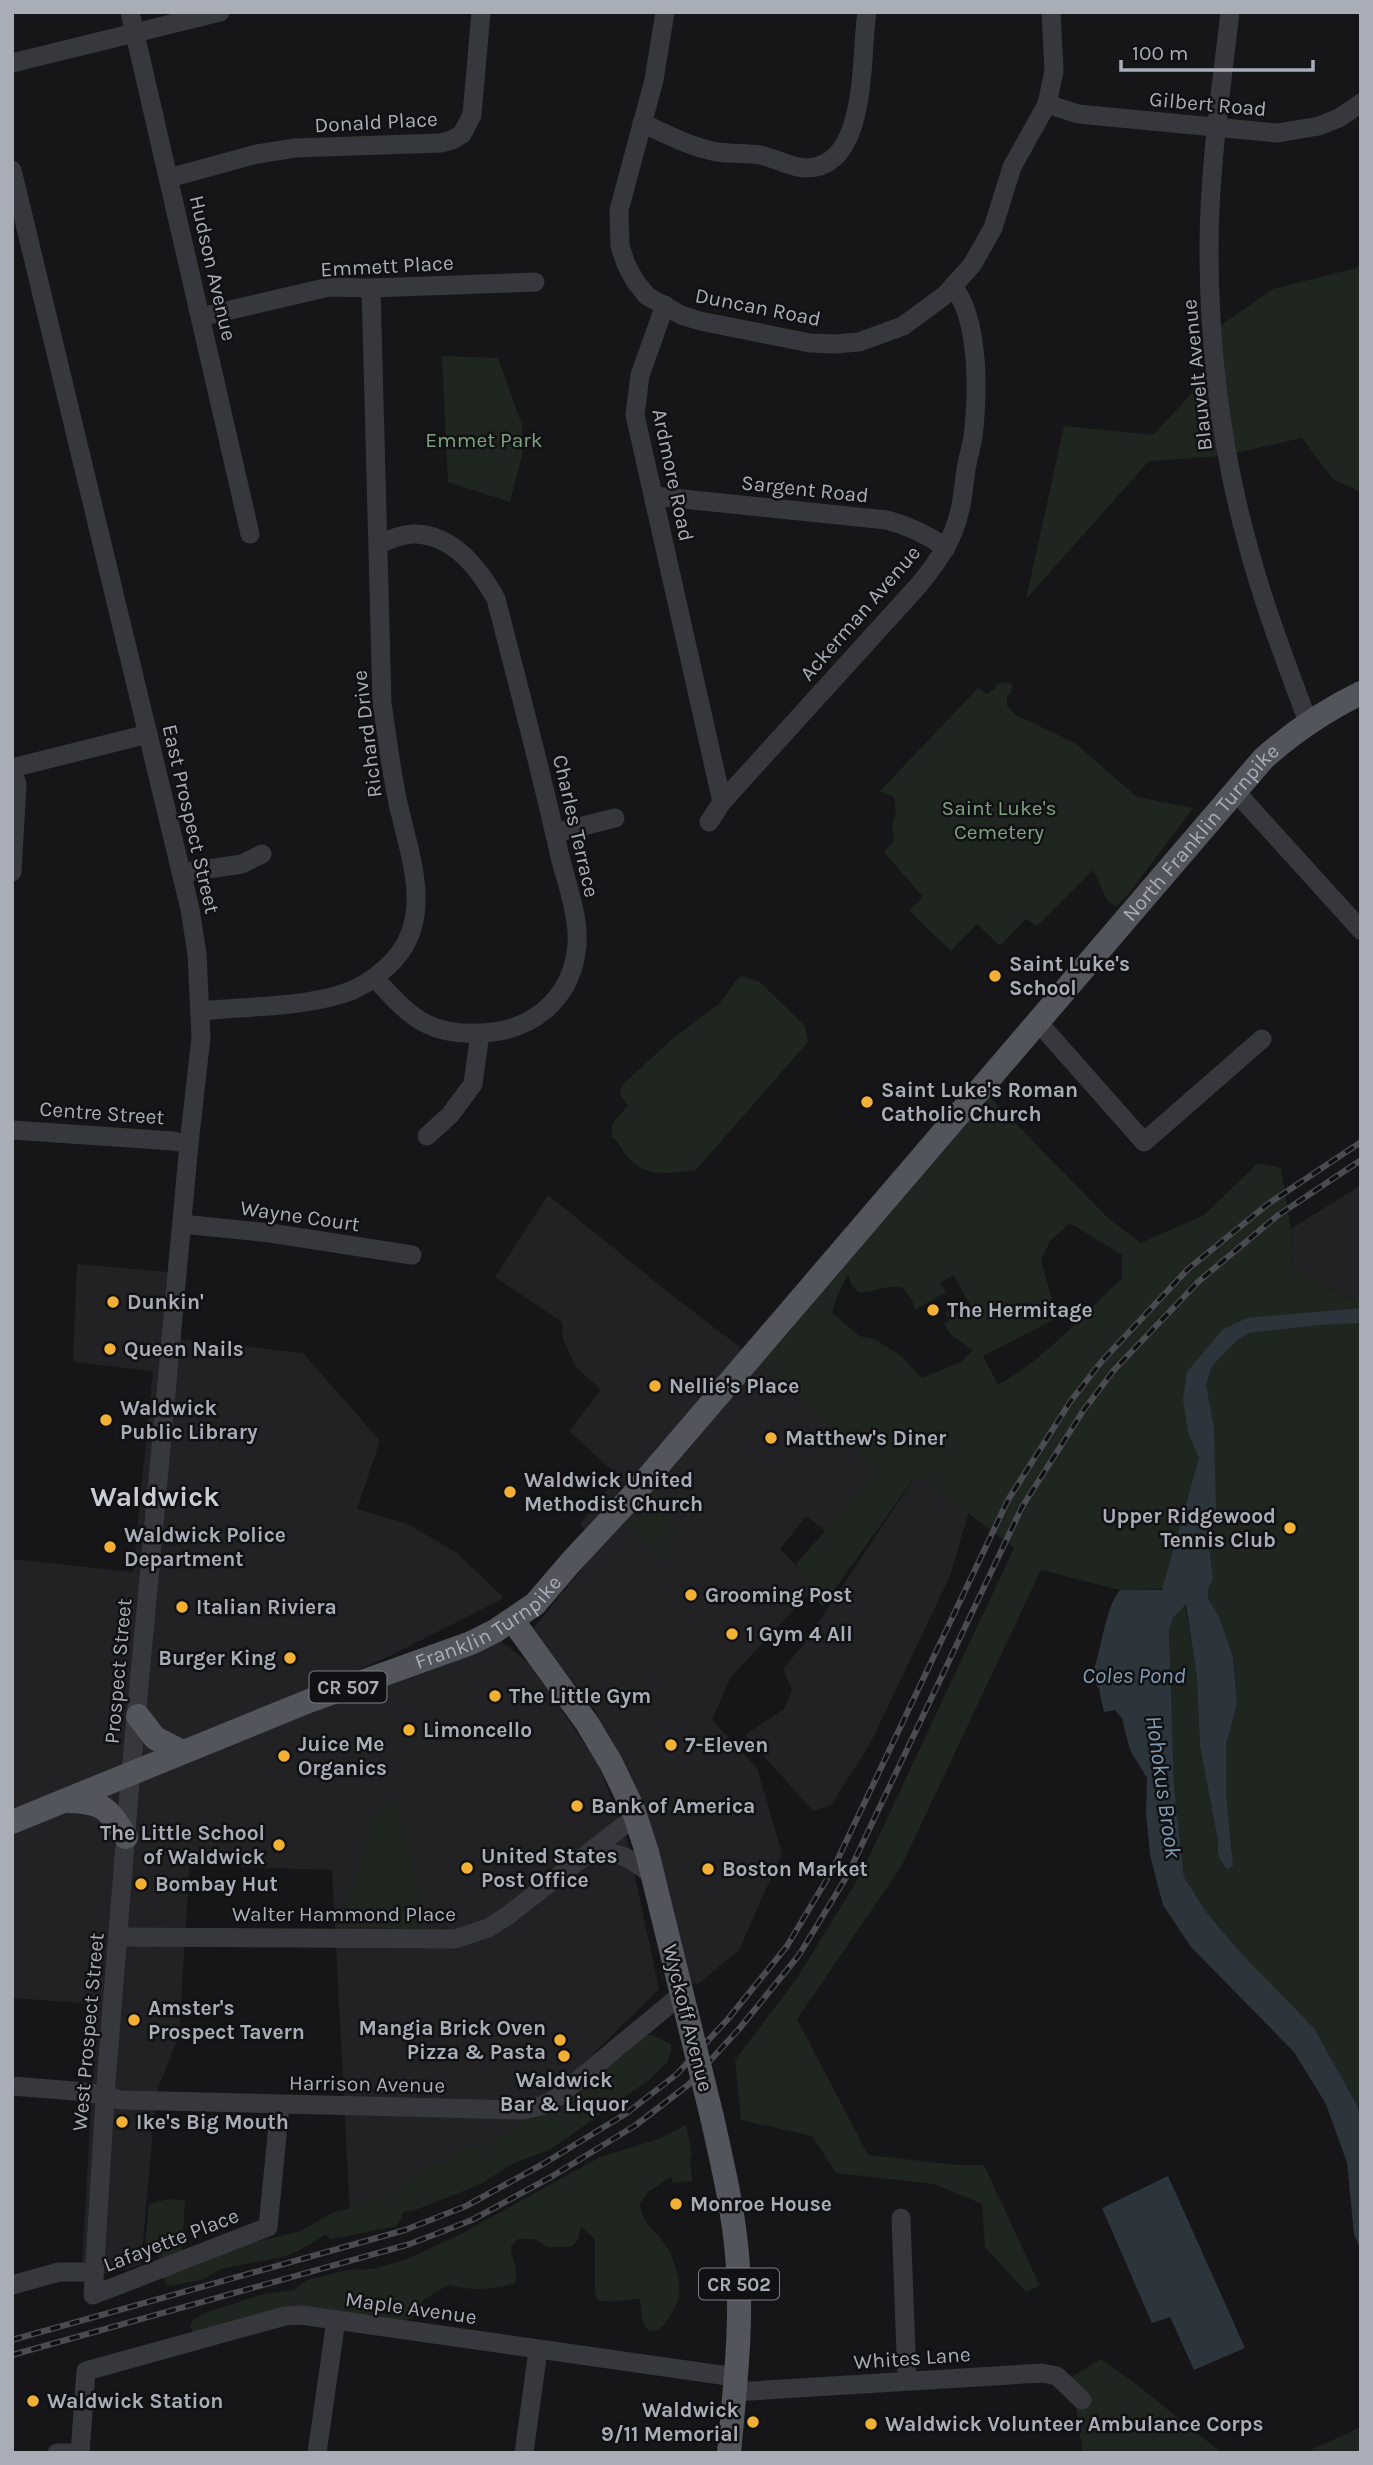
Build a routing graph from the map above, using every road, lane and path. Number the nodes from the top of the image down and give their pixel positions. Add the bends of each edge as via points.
1 (130, 12) edge
2 (220, 12) edge
3 (481, 12) edge
4 (665, 12) edge
5 (867, 12) edge
6 (1051, 12) edge
7 (1230, 12) edge
8 (135, 34) junction
9 (12, 63) edge
10 (1361, 103) edge
11 (1047, 104) junction
12 (642, 123) junction
13 (1217, 129) junction
14 (12, 170) edge
15 (169, 178) junction
16 (535, 282) dead end
17 (953, 286) junction
18 (371, 288) junction
19 (665, 305) junction
20 (201, 317) junction
21 (654, 496) junction
22 (250, 534) dead end
23 (379, 544) junction
24 (946, 548) junction
25 (1361, 693) edge
26 (1308, 722) junction
27 (148, 734) junction
28 (12, 769) edge
29 (1235, 791) junction
30 (722, 802) junction
31 (615, 818) dead end
32 (709, 822) dead end
33 (555, 834) junction
34 (262, 854) dead end
35 (12, 872) edge
36 (181, 873) junction
37 (1361, 930) edge
38 (375, 978) junction
39 (200, 1011) junction
40 (1038, 1022) junction
41 (480, 1033) junction
42 (1262, 1039) dead end
43 (12, 1130) edge
44 (427, 1136) dead end
45 (189, 1144) junction
46 (182, 1224) junction
47 (412, 1255) dead end
48 (760, 1347) joint
49 (158, 1490) joint
50 (513, 1621) junction
51 (138, 1716) junction
52 (182, 1752) junction
53 (131, 1773) junction
54 (65, 1800) junction
55 (636, 1816) junction
56 (12, 1822) edge
57 (126, 1837) junction
58 (587, 1856) junction
59 (653, 1875) junction
60 (118, 1937) junction
61 (685, 2004) junction
62 (12, 2086) edge
63 (105, 2097) junction
64 (280, 2105) junction
65 (901, 2218) dead end
66 (93, 2273) junction
67 (12, 2285) edge
68 (93, 2295) joint
69 (336, 2320) junction
70 (538, 2350) junction
71 (907, 2380) junction
72 (735, 2385) junction
73 (1082, 2400) dead end
74 (57, 2453) edge
75 (69, 2453) edge
76 (80, 2453) edge
77 (317, 2453) edge
78 (524, 2453) edge
79 (729, 2453) edge

1 - 8 street, Hudson Avenue
2 - 8 street
3 - 15 street, Donald Place via 472,115 462,134 453,140 295,148
4 - 12 street
5 - 12 street via 851,134 831,162 794,167 773,158 716,152
6 - 11 street via 1055,71
7 - 13 street, Blauvelt Avenue
8 - 9 street
8 - 15 street, Hudson Avenue
10 - 13 street, Gilbert Road via 1339,118 1299,131
11 - 13 street, Gilbert Road via 1078,114
11 - 17 street via 1012,167 993,228
12 - 19 street via 619,209 620,246 635,281 647,296
13 - 26 street, Blauvelt Avenue via 1209,260 1222,425 1263,598
14 - 27 street, East Prospect Street
15 - 20 street, Hudson Avenue
16 - 18 street, Emmett Place
17 - 19 street, Duncan Road via 903,326 859,342 835,344 700,321
17 - 24 street, Ackerman Avenue via 965,307 972,344 976,408 962,507
18 - 20 street, Emmett Place via 329,288
18 - 23 street, Richard Drive
19 - 21 street, Ardmore Road via 636,394 638,436
20 - 22 street, Hudson Avenue
21 - 24 street, Sargent Road via 887,520 927,534
21 - 30 street, Ardmore Road
23 - 33 street, Charles Terrace via 406,535 435,539 460,553 486,581 496,600
23 - 38 street, Richard Drive via 382,703 390,762 414,863 416,905 414,927 406,944
24 - 30 street, Ackerman Avenue via 918,586
25 - 26 main road, North Franklin Turnpike
26 - 29 main road, North Franklin Turnpike via 1263,759
27 - 28 street
27 - 36 street, East Prospect Street
28 - 35 street via 17,784
29 - 37 street
29 - 40 main road, North Franklin Turnpike
30 - 32 street, Ackerman Avenue
31 - 33 street
33 - 41 street, Charles Terrace via 577,943 567,982 549,1009 535,1019
34 - 36 street via 243,864
36 - 39 street, East Prospect Street via 197,954
38 - 39 street, Richard Drive via 343,994 317,1000
38 - 41 street, Charles Terrace via 415,1019 451,1031
39 - 45 street, East Prospect Street
40 - 42 street via 1144,1142
40 - 48 main road, North Franklin Turnpike
41 - 44 street via 472,1084 450,1115
43 - 45 street, Centre Street
45 - 46 street, East Prospect Street
46 - 47 street, Wayne Court
46 - 49 street, East Prospect Street
48 - 50 main road, Franklin Turnpike via 535,1604
49 - 51 street, Prospect Street
50 - 52 main road, Franklin Turnpike / CR 507 via 471,1643
50 - 55 main road, Wyckoff Avenue / CR 502 via 587,1723
51 - 52 main road via 155,1738
51 - 53 street, Prospect Street
52 - 53 main road, Franklin Turnpike / CR 507
53 - 54 main road, Franklin Turnpike / CR 507
53 - 57 street, West Prospect Street
54 - 56 main road, Franklin Turnpike / CR 507
54 - 57 main road via 97,1803 108,1809
55 - 58 street, Walter Hammond Place
55 - 59 main road, Wyckoff Avenue / CR 502
57 - 60 street, West Prospect Street
58 - 59 street via 617,1853
58 - 60 street, Walter Hammond Place via 488,1928 455,1939
59 - 61 main road, Wyckoff Avenue / CR 502
60 - 63 street, West Prospect Street
61 - 64 street, Harrison Avenue via 541,2106 506,2111
61 - 72 main road, Wyckoff Avenue / CR 502, bridge via 737,2253 740,2328
62 - 63 street, Harrison Avenue
63 - 64 street, Harrison Avenue
63 - 66 street, West Prospect Street
64 - 68 street, Lafayette Place via 268,2227
65 - 71 street
66 - 67 street via 59,2272
66 - 68 street, West Prospect Street
69 - 70 street, Maple Avenue
69 - 76 street, Maple Avenue via 285,2316 86,2371
69 - 77 street
70 - 72 street, Maple Avenue
70 - 78 street
71 - 72 street, Whites Lane
71 - 73 street, Whites Lane via 1042,2373 1057,2376
72 - 79 main road, Wyckoff Avenue / CR 502
74 - 75 street

